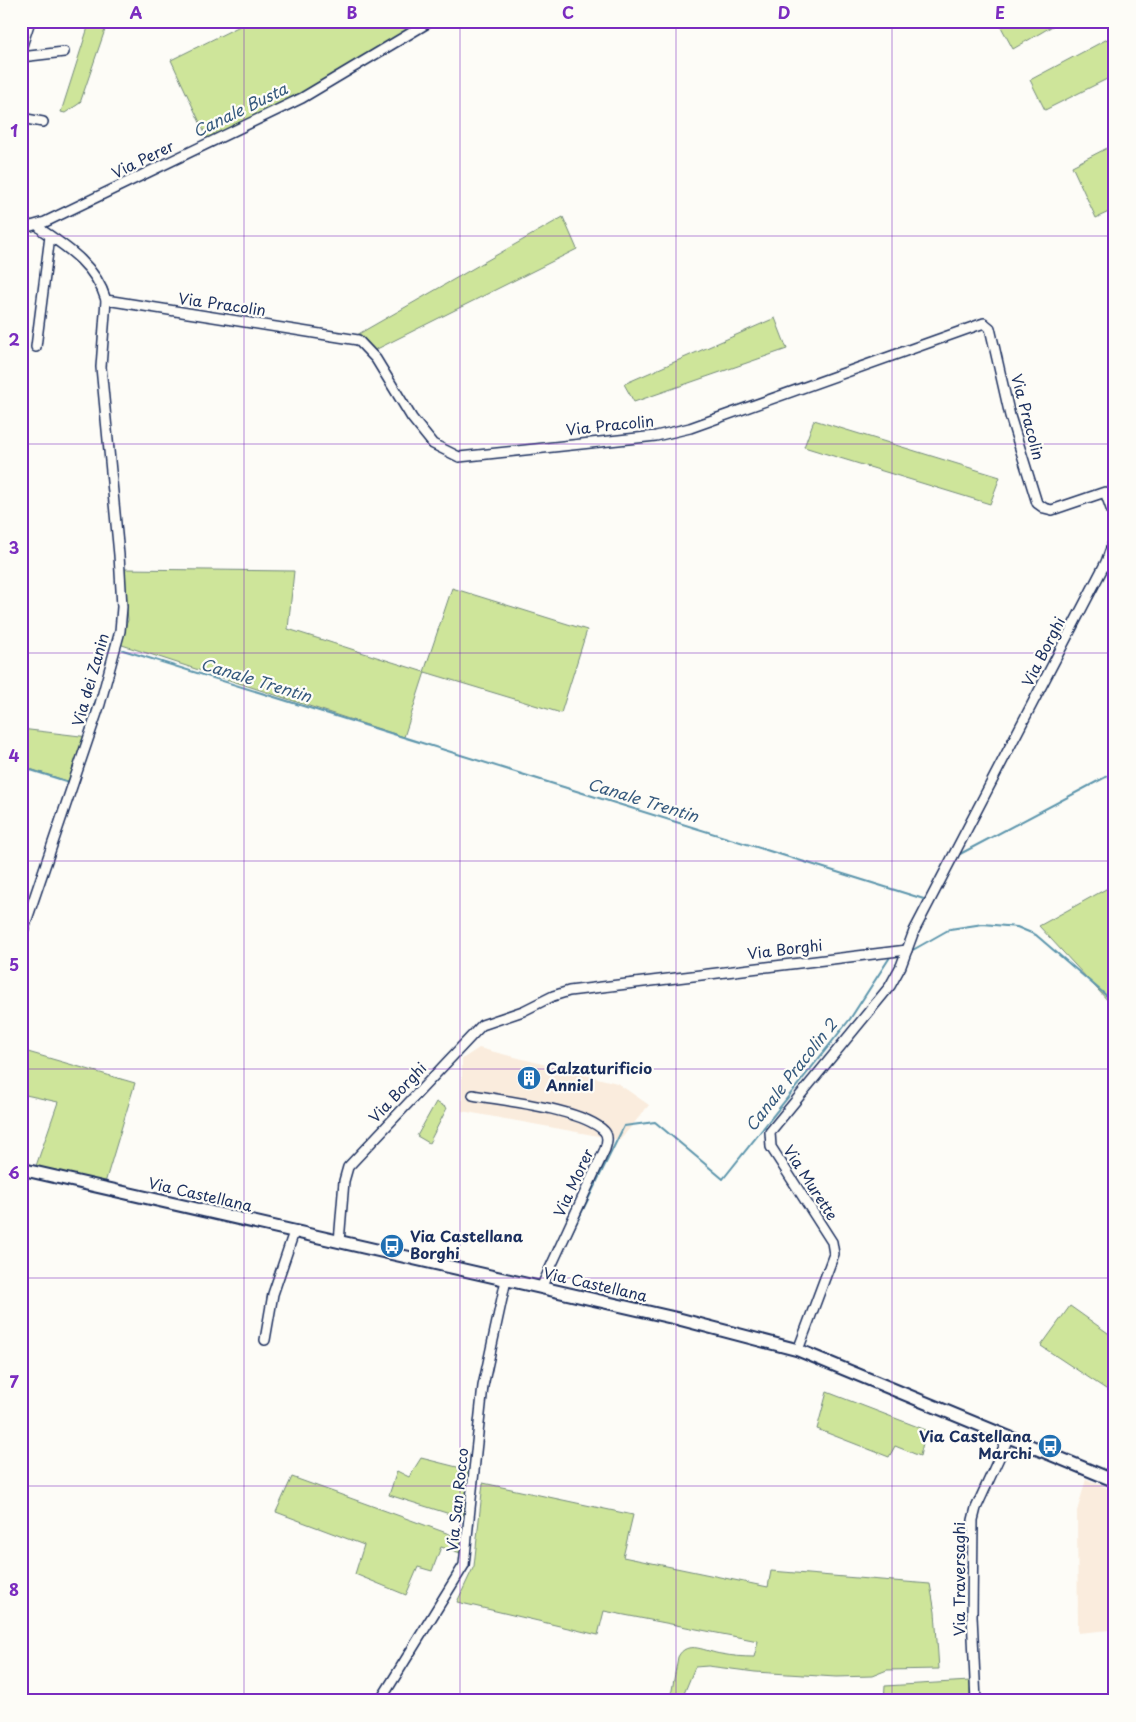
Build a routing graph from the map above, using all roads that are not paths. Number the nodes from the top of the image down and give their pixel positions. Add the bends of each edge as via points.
1 (30, 21) edge
2 (431, 21) edge
3 (21, 49) edge
4 (64, 52) dead end
5 (21, 57) edge
6 (21, 118) edge
7 (43, 122) dead end
8 (21, 224) edge
9 (38, 225) junction
10 (50, 236) junction
11 (106, 300) junction
12 (36, 347) dead end
13 (1105, 492) joint
14 (1115, 536) edge
15 (21, 936) edge
16 (907, 950) junction
17 (473, 1095) dead end
18 (21, 1169) edge
19 (294, 1232) junction
20 (339, 1242) junction
21 (506, 1280) junction
22 (541, 1288) junction
23 (265, 1340) dead end
24 (798, 1350) junction
25 (1009, 1436) junction
26 (1115, 1481) edge
27 (380, 1701) edge
28 (976, 1701) edge

1 - 3 street
2 - 9 street, Via Perer via 302,98
4 - 5 street
6 - 7 street
8 - 9 street, Via Perer
9 - 10 street
10 - 11 street via 84,262 97,278
10 - 12 street
11 - 13 street, Via Pracolin via 358,340 376,358 412,418 433,444 459,457 656,436 690,428 984,324 990,328 1010,416 1037,504 1052,510
11 - 15 street, Via dei Zanin via 102,367 119,554 120,631 100,704
13 - 14 street, Via Borghi via 1113,514
14 - 16 street, Via Borghi via 1106,562
16 - 20 street, Via Borghi via 570,991 482,1025 348,1167
16 - 24 street, Via Murette via 890,986 770,1132 772,1147 832,1242 834,1254
17 - 22 street, Via Morer via 582,1117 605,1132 608,1141 605,1149
18 - 19 main road, Via Castellana
19 - 20 main road, Via Castellana
19 - 23 street via 273,1294
20 - 21 main road, Via Castellana
21 - 22 main road, Via Castellana
21 - 27 street, Via San Rocco via 483,1386 464,1565
22 - 24 main road, Via Castellana
24 - 25 main road, Via Castellana
25 - 26 main road, Via Castellana
25 - 28 street, Via Traversaghi via 973,1520 972,1616

